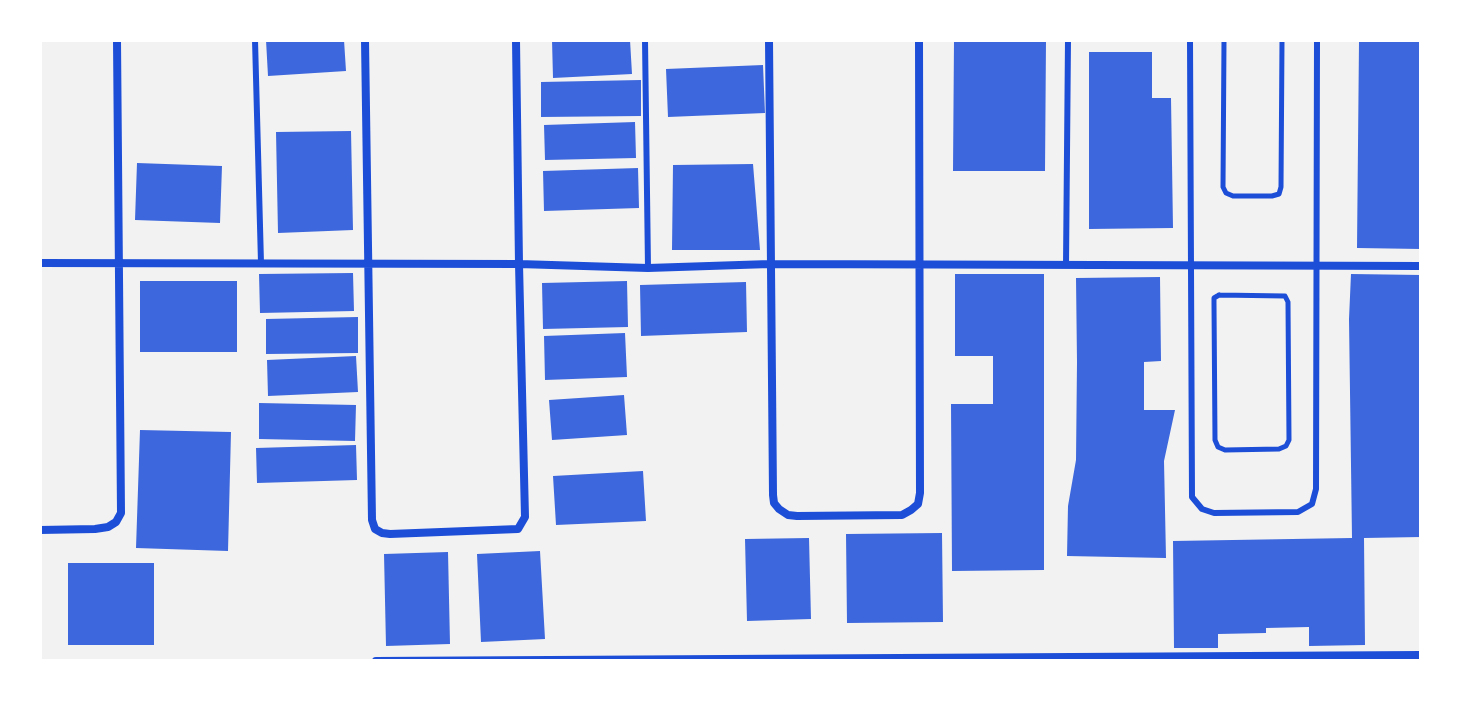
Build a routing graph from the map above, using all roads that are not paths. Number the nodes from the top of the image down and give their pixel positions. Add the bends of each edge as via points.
1 (117, 40) edge
2 (255, 40) edge
3 (365, 40) edge
4 (516, 40) edge
5 (645, 40) edge
6 (769, 40) edge
7 (919, 40) edge
8 (1068, 40) edge
9 (1190, 40) edge
10 (1317, 40) edge
11 (40, 263) edge
12 (118, 263) junction
13 (261, 263) junction
14 (368, 263) junction
15 (519, 264) junction
16 (770, 264) junction
17 (918, 265) junction
18 (1066, 265) junction
19 (1191, 265) junction
20 (1316, 266) junction
21 (1421, 266) edge
22 (648, 268) junction
23 (40, 530) edge
24 (1421, 655) edge
25 (376, 661) edge

1 - 12 street
2 - 13 lane
3 - 14 street
4 - 15 street
5 - 22 lane
6 - 16 street
7 - 17 street
8 - 18 lane
9 - 19 lane
10 - 20 lane
11 - 12 street
12 - 13 street
12 - 23 street via 121,513 108,527
13 - 14 street
14 - 15 street
14 - 15 street via 372,520 375,529 390,534 509,530 522,524
15 - 22 street
16 - 17 street
16 - 17 street via 773,495 779,509 797,516 902,515 918,504
16 - 22 street
17 - 18 street
18 - 19 street
19 - 20 street
19 - 20 lane via 1192,497 1214,513 1298,512 1312,504
20 - 21 street
24 - 25 street

